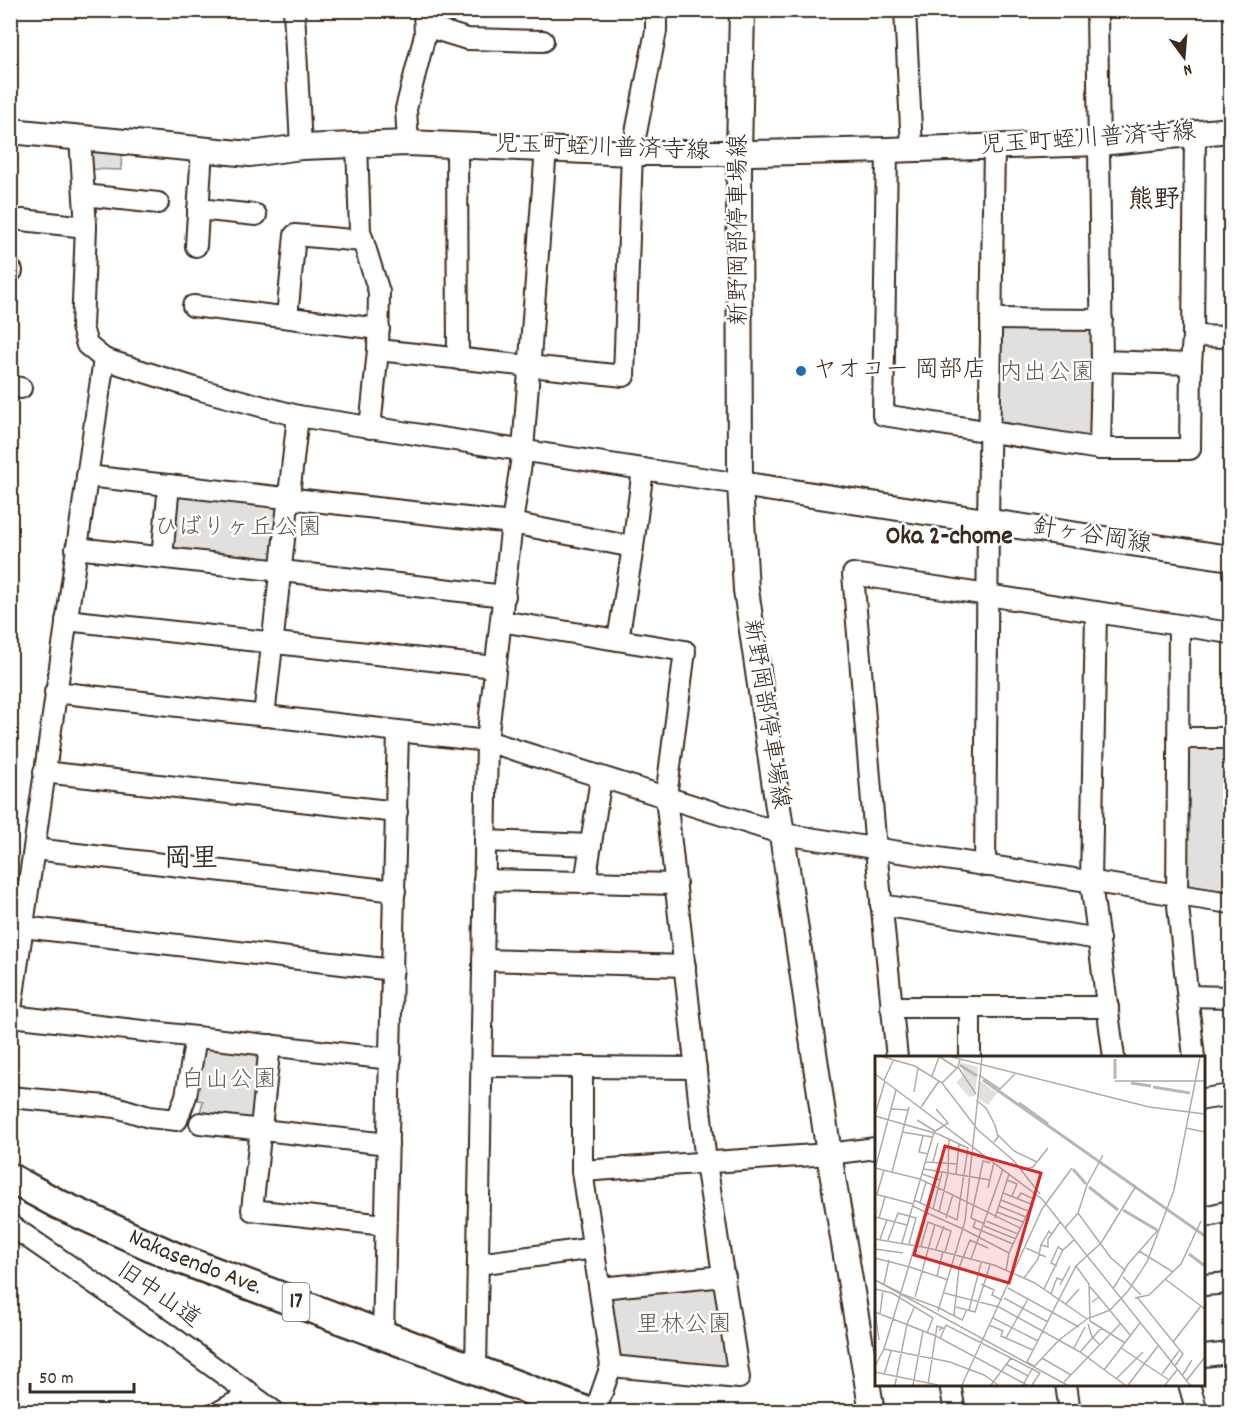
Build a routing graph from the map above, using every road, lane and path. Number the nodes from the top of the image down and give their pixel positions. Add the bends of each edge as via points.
1 (294, 10) edge
2 (656, 10) edge
3 (742, 10) edge
4 (904, 10) edge
5 (1097, 10) edge
6 (424, 18) edge
7 (543, 41) dead end
8 (1230, 130) edge
9 (10, 131) edge
10 (1195, 133) junction
11 (80, 138) junction
12 (1100, 142) junction
13 (408, 143) junction
14 (357, 144) junction
15 (457, 144) junction
16 (301, 147) junction
17 (994, 147) junction
18 (546, 148) junction
19 (912, 148) junction
20 (202, 149) junction
21 (887, 150) junction
22 (632, 153) junction
23 (739, 153) junction
24 (84, 195) junction
25 (158, 203) dead end
26 (198, 209) junction
27 (256, 215) dead end
28 (22, 220) dead end
29 (86, 227) junction
30 (363, 241) junction
31 (196, 246) dead end
32 (193, 306) dead end
33 (287, 317) junction
34 (991, 319) junction
35 (1102, 320) junction
36 (378, 328) junction
37 (1193, 336) junction
38 (1230, 337) edge
39 (378, 350) junction
40 (104, 358) junction
41 (458, 359) junction
42 (1102, 361) junction
43 (1191, 363) junction
44 (531, 368) junction
45 (298, 416) junction
46 (370, 428) junction
47 (989, 433) junction
48 (1100, 449) junction
49 (523, 450) junction
50 (643, 469) junction
51 (87, 476) junction
52 (740, 484) junction
53 (169, 485) junction
54 (288, 498) junction
55 (988, 521) junction
56 (512, 523) junction
57 (633, 547) junction
58 (76, 548) junction
59 (162, 557) junction
60 (1230, 558) edge
61 (280, 570) junction
62 (505, 596) junction
63 (987, 596) junction
64 (1096, 612) junction
65 (66, 620) junction
66 (501, 621) junction
67 (1179, 626) junction
68 (1230, 633) edge
69 (618, 640) junction
70 (272, 643) junction
71 (495, 667) junction
72 (56, 692) junction
73 (264, 716) junction
74 (398, 731) junction
75 (1178, 738) junction
76 (1230, 738) edge
77 (487, 741) junction
78 (44, 772) junction
79 (601, 778) junction
80 (666, 797) junction
81 (397, 812) junction
82 (783, 834) junction
83 (485, 841) junction
84 (591, 845) junction
85 (34, 849) junction
86 (876, 850) junction
87 (985, 866) junction
88 (484, 880) junction
89 (585, 882) junction
90 (1092, 882) junction
91 (675, 884) junction
92 (395, 891) junction
93 (1177, 896) junction
94 (1230, 903) edge
95 (881, 905) junction
96 (23, 927) junction
97 (1099, 939) junction
98 (483, 960) junction
99 (685, 966) junction
100 (393, 970) junction
101 (1188, 996) junction
102 (1230, 997) edge
103 (891, 1007) junction
104 (970, 1007) junction
105 (1108, 1007) junction
106 (11, 1016) edge
107 (196, 1037) junction
108 (270, 1045) junction
109 (897, 1056) edge
110 (970, 1056) edge
111 (1114, 1056) edge
112 (1194, 1056) edge
113 (391, 1059) junction
114 (482, 1066) junction
115 (582, 1067) junction
116 (696, 1068) junction
117 (1230, 1095) edge
118 (10, 1097) edge
119 (1205, 1099) edge
120 (200, 1124) dead end
121 (260, 1131) junction
122 (388, 1144) junction
123 (875, 1148) edge
124 (829, 1154) junction
125 (706, 1163) junction
126 (582, 1171) junction
127 (10, 1178) edge
128 (1230, 1211) edge
129 (1205, 1217) edge
130 (10, 1224) edge
131 (385, 1225) junction
132 (594, 1248) junction
133 (478, 1264) junction
134 (725, 1276) junction
135 (1230, 1283) edge
136 (1205, 1285) edge
137 (600, 1288) junction
138 (383, 1335) junction
139 (1230, 1353) edge
140 (1205, 1356) edge
141 (611, 1366) junction
142 (476, 1370) junction
143 (950, 1386) edge
144 (1066, 1386) edge
145 (1190, 1386) edge
146 (248, 1391) junction
147 (219, 1412) edge
148 (275, 1412) edge
149 (588, 1412) edge
150 (595, 1412) edge
151 (872, 1412) edge
152 (955, 1412) edge
153 (1070, 1412) edge
154 (1197, 1412) edge

1 - 16 street
2 - 22 street via 656,31
3 - 23 main road, 新野岡部停車場線
4 - 19 street
5 - 12 street
6 - 7 street via 466,39
6 - 13 street via 425,35 406,109
8 - 10 main road, 児玉町蛭川普済寺線
9 - 11 main road, 児玉町蛭川普済寺線
10 - 12 main road, 児玉町蛭川普済寺線
10 - 37 street
11 - 20 main road, 児玉町蛭川普済寺線
11 - 24 street
12 - 17 main road, 児玉町蛭川普済寺線
12 - 35 street
13 - 14 main road, 児玉町蛭川普済寺線
13 - 15 main road, 児玉町蛭川普済寺線
14 - 16 main road, 児玉町蛭川普済寺線
14 - 30 street
15 - 18 main road, 児玉町蛭川普済寺線
15 - 41 street
16 - 20 main road, 児玉町蛭川普済寺線 via 250,154
17 - 19 main road, 児玉町蛭川普済寺線
17 - 34 street
18 - 22 main road, 児玉町蛭川普済寺線
18 - 44 street
19 - 21 main road, 児玉町蛭川普済寺線
20 - 26 street
21 - 23 main road, 児玉町蛭川普済寺線
21 - 47 street via 884,415
22 - 23 main road, 児玉町蛭川普済寺線
22 - 44 street via 624,376
23 - 52 main road, 新野岡部停車場線
24 - 25 street
24 - 29 street
26 - 27 street
26 - 31 street
28 - 29 street
29 - 40 street via 82,327 87,345
30 - 33 street via 295,235
30 - 36 street via 379,292
32 - 33 street
33 - 36 street
34 - 35 street
34 - 47 street
35 - 42 street
36 - 39 street
37 - 38 street
37 - 43 street
39 - 41 street
39 - 46 street
40 - 45 street
40 - 51 street
41 - 44 street
42 - 43 street
42 - 48 street
43 - 48 street via 1190,449
44 - 49 street
45 - 46 street
45 - 54 street
46 - 49 street
47 - 48 street
47 - 55 street
49 - 50 street
49 - 56 street
50 - 52 street
50 - 57 street
51 - 53 street
51 - 58 street
52 - 55 main road, 針ヶ谷岡線
52 - 82 main road, 新野岡部停車場線 via 746,590
53 - 54 street
53 - 59 street
54 - 56 street
54 - 61 street
55 - 60 main road, 針ヶ谷岡線
55 - 63 street
56 - 57 street
56 - 62 street
57 - 69 street
58 - 59 street
58 - 65 street
59 - 61 street
61 - 62 street
61 - 70 street
62 - 66 street
63 - 64 street
63 - 86 street via 853,574
63 - 87 street
64 - 67 street
64 - 90 street
65 - 70 street
65 - 72 street
66 - 69 street
66 - 71 street
67 - 68 street
67 - 75 street
69 - 80 street via 685,651
70 - 71 street
70 - 73 street
71 - 77 street
72 - 73 street
72 - 78 street
73 - 74 street
74 - 77 street
74 - 81 street
75 - 76 street
75 - 93 street
77 - 79 street
77 - 83 street
78 - 81 street
78 - 85 street
79 - 80 street
79 - 84 street
80 - 82 street
80 - 91 street
81 - 92 street
82 - 86 street
82 - 124 main road, 新野岡部停車場線
83 - 84 street
83 - 88 street
84 - 89 street
85 - 92 street
85 - 96 street
86 - 87 street
86 - 95 street
87 - 90 street
88 - 89 street
88 - 98 street
89 - 91 street
90 - 93 street
90 - 97 street
91 - 99 street
92 - 100 street
93 - 94 street
93 - 101 street
95 - 97 street
95 - 103 street
96 - 100 street
96 - 106 street
97 - 105 street
98 - 99 street
98 - 114 street
99 - 116 street
100 - 113 street
101 - 102 street
101 - 112 street
103 - 104 street
103 - 109 street
104 - 105 street
104 - 110 street
105 - 111 street
106 - 107 street
107 - 108 street
107 - 118 street via 186,1096 177,1120 116,1107
108 - 113 street
108 - 121 street
113 - 122 street
114 - 115 street
114 - 133 street
115 - 116 street
115 - 126 street
116 - 125 street
117 - 119 street
120 - 121 street
121 - 122 street
121 - 131 street via 252,1210
122 - 131 street
123 - 124 street
124 - 125 street
124 - 151 main road, 新野岡部停車場線
125 - 126 street
125 - 134 street
126 - 132 street
127 - 138 highway, Nakasendo Ave. / 17 via 175,1257
128 - 129 street
130 - 146 street, 旧中山道
131 - 138 street
132 - 133 street
132 - 137 street
133 - 142 street
134 - 137 street
134 - 141 street via 739,1378
135 - 136 street
137 - 141 street
138 - 142 highway, Nakasendo Ave. / 17
139 - 140 street
141 - 150 street
142 - 149 highway, Nakasendo Ave. / 17
143 - 152 street
144 - 153 street
145 - 154 street
146 - 147 street
146 - 148 street, 旧中山道

